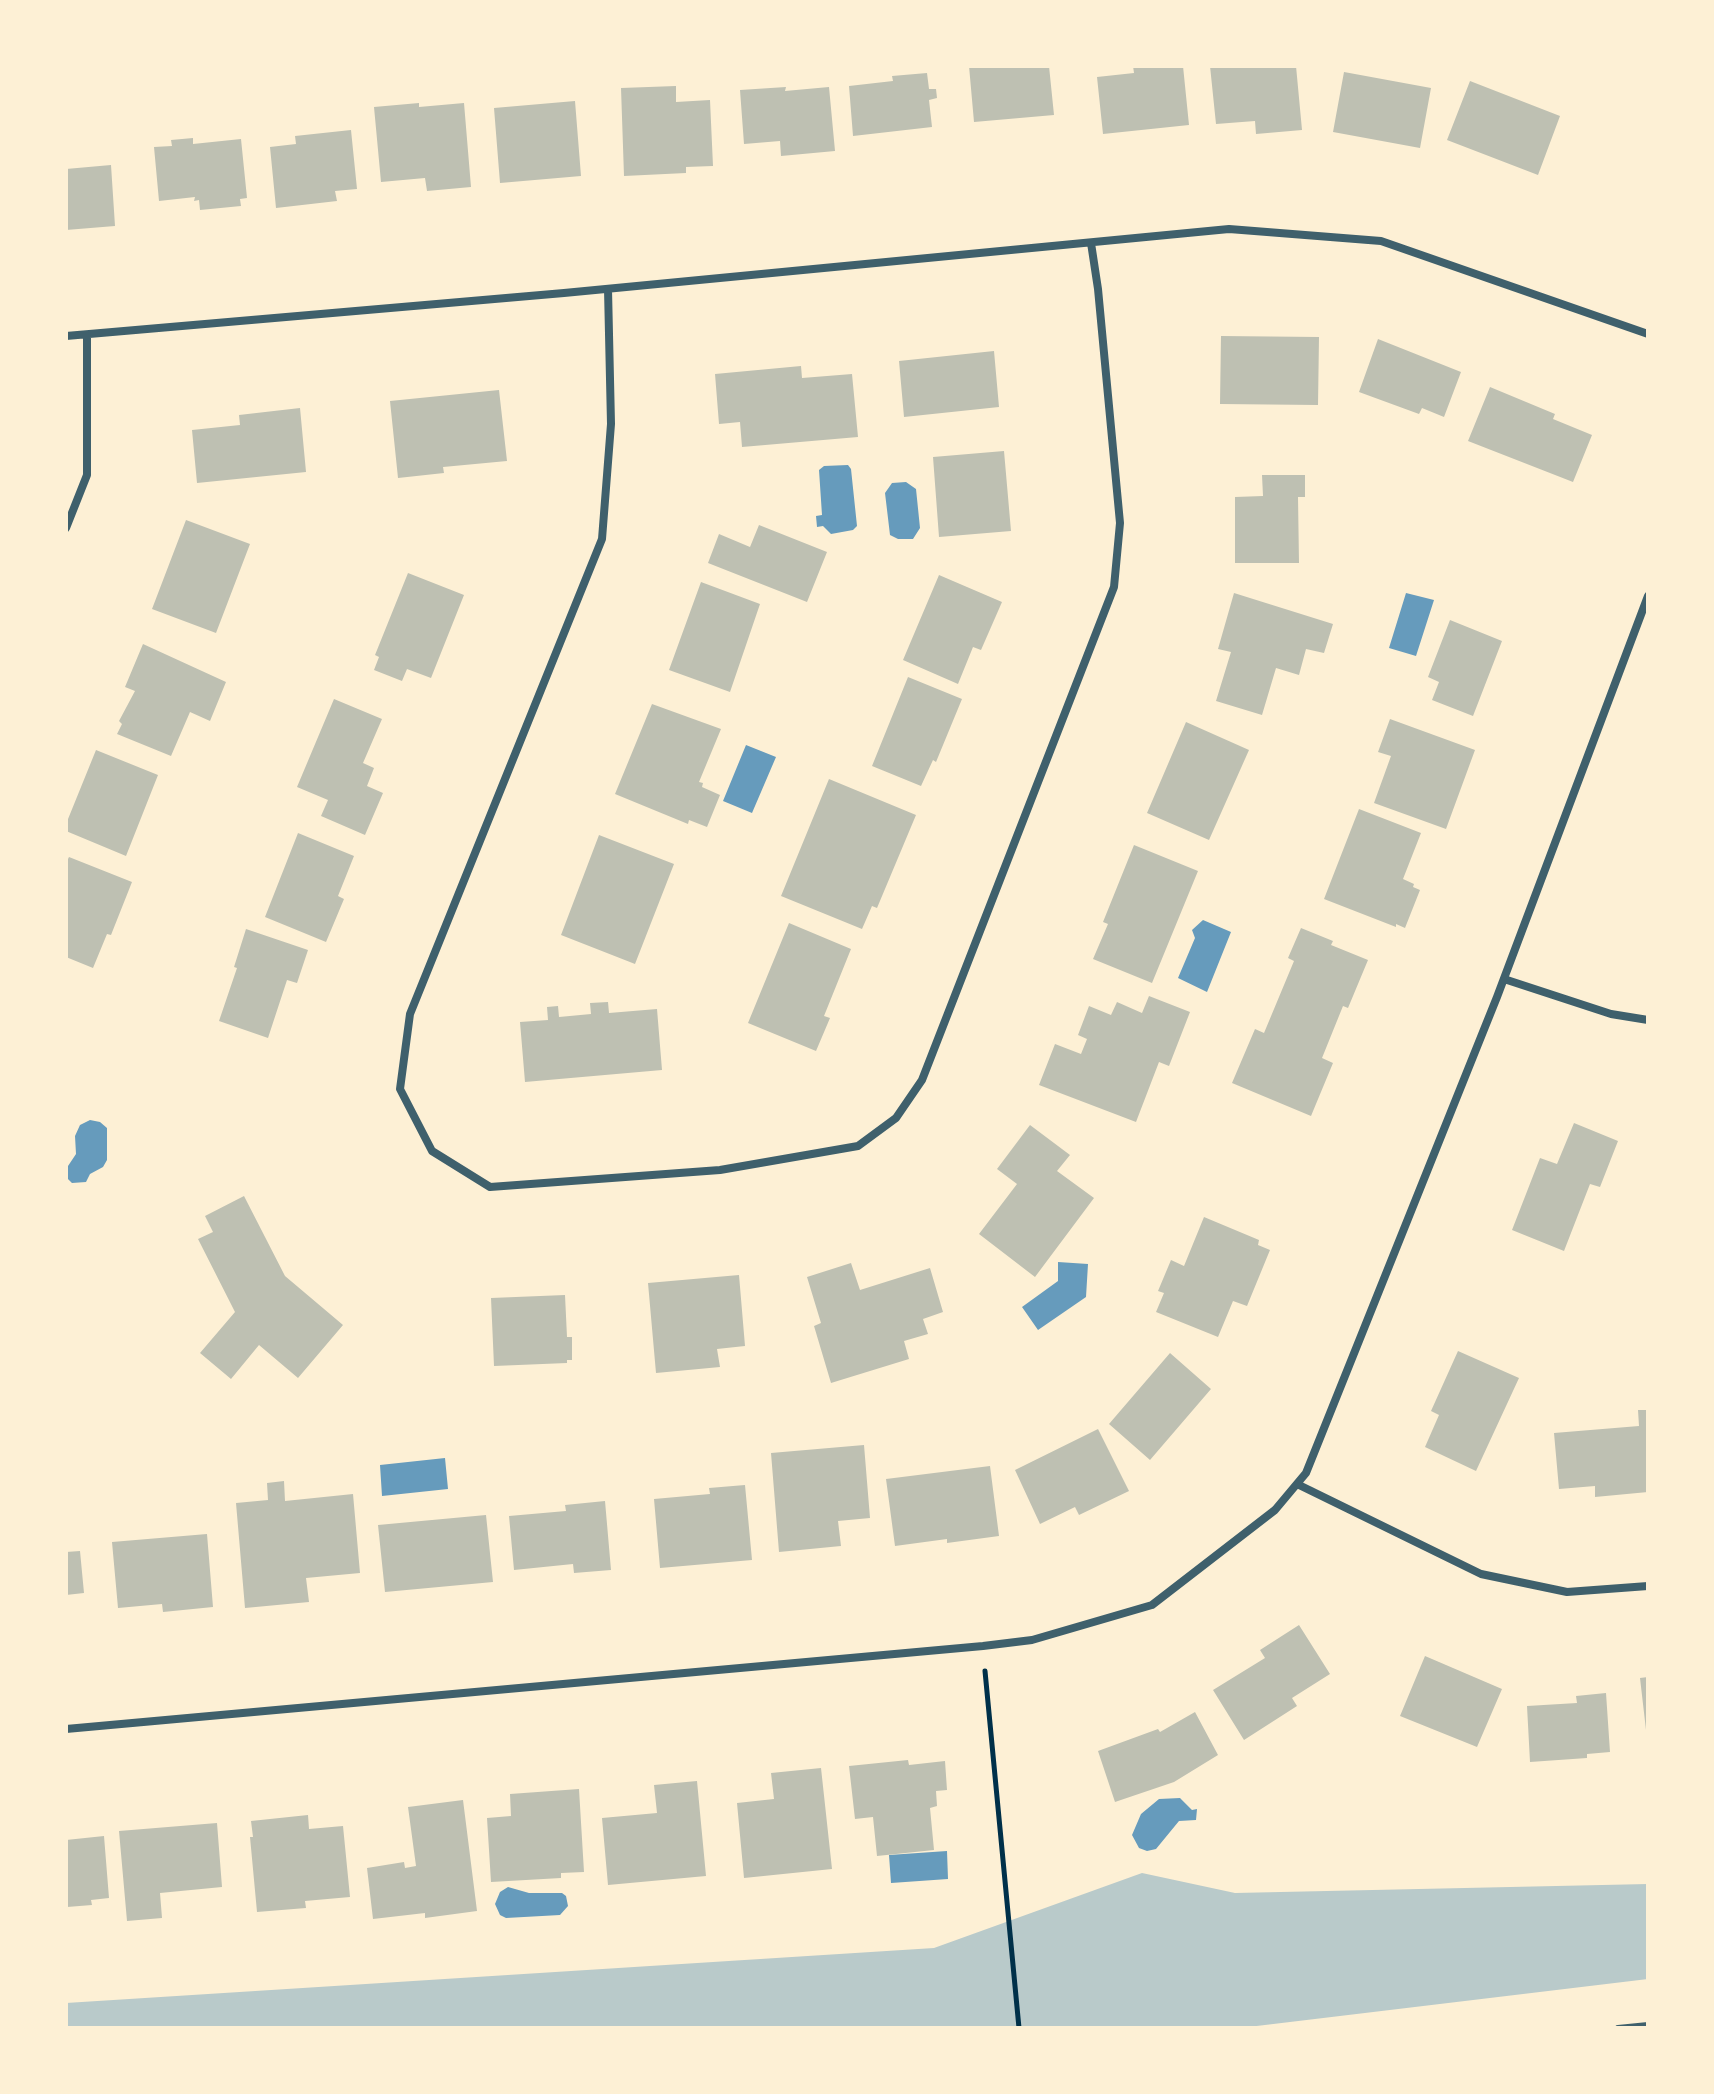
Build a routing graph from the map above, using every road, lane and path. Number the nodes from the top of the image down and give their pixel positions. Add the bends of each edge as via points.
1 (1091, 243) junction
2 (608, 289) junction
3 (1648, 334) edge
4 (87, 335) junction
5 (66, 336) edge
6 (66, 528) edge
7 (1648, 596) edge
8 (1504, 979) junction
9 (1648, 1020) edge
10 (1297, 1484) junction
11 (1648, 1586) edge
12 (983, 1646) junction
13 (66, 1729) edge
14 (1648, 2025) edge
15 (1019, 2028) edge
16 (1618, 2028) edge

1 - 2 street
1 - 2 street via 1120,523 1114,587 922,1080 896,1118 858,1146 720,1170 490,1187 432,1151 400,1089 410,1014 602,539 611,424
1 - 3 street via 1229,229 1381,241
2 - 4 street
4 - 5 street
4 - 6 street via 87,475
7 - 8 street
8 - 9 street via 1611,1014
8 - 10 street via 1306,1473
10 - 11 street via 1481,1574 1567,1592
10 - 12 street via 1275,1510 1152,1605 1032,1640
12 - 13 street
12 - 15 path
14 - 16 lane

